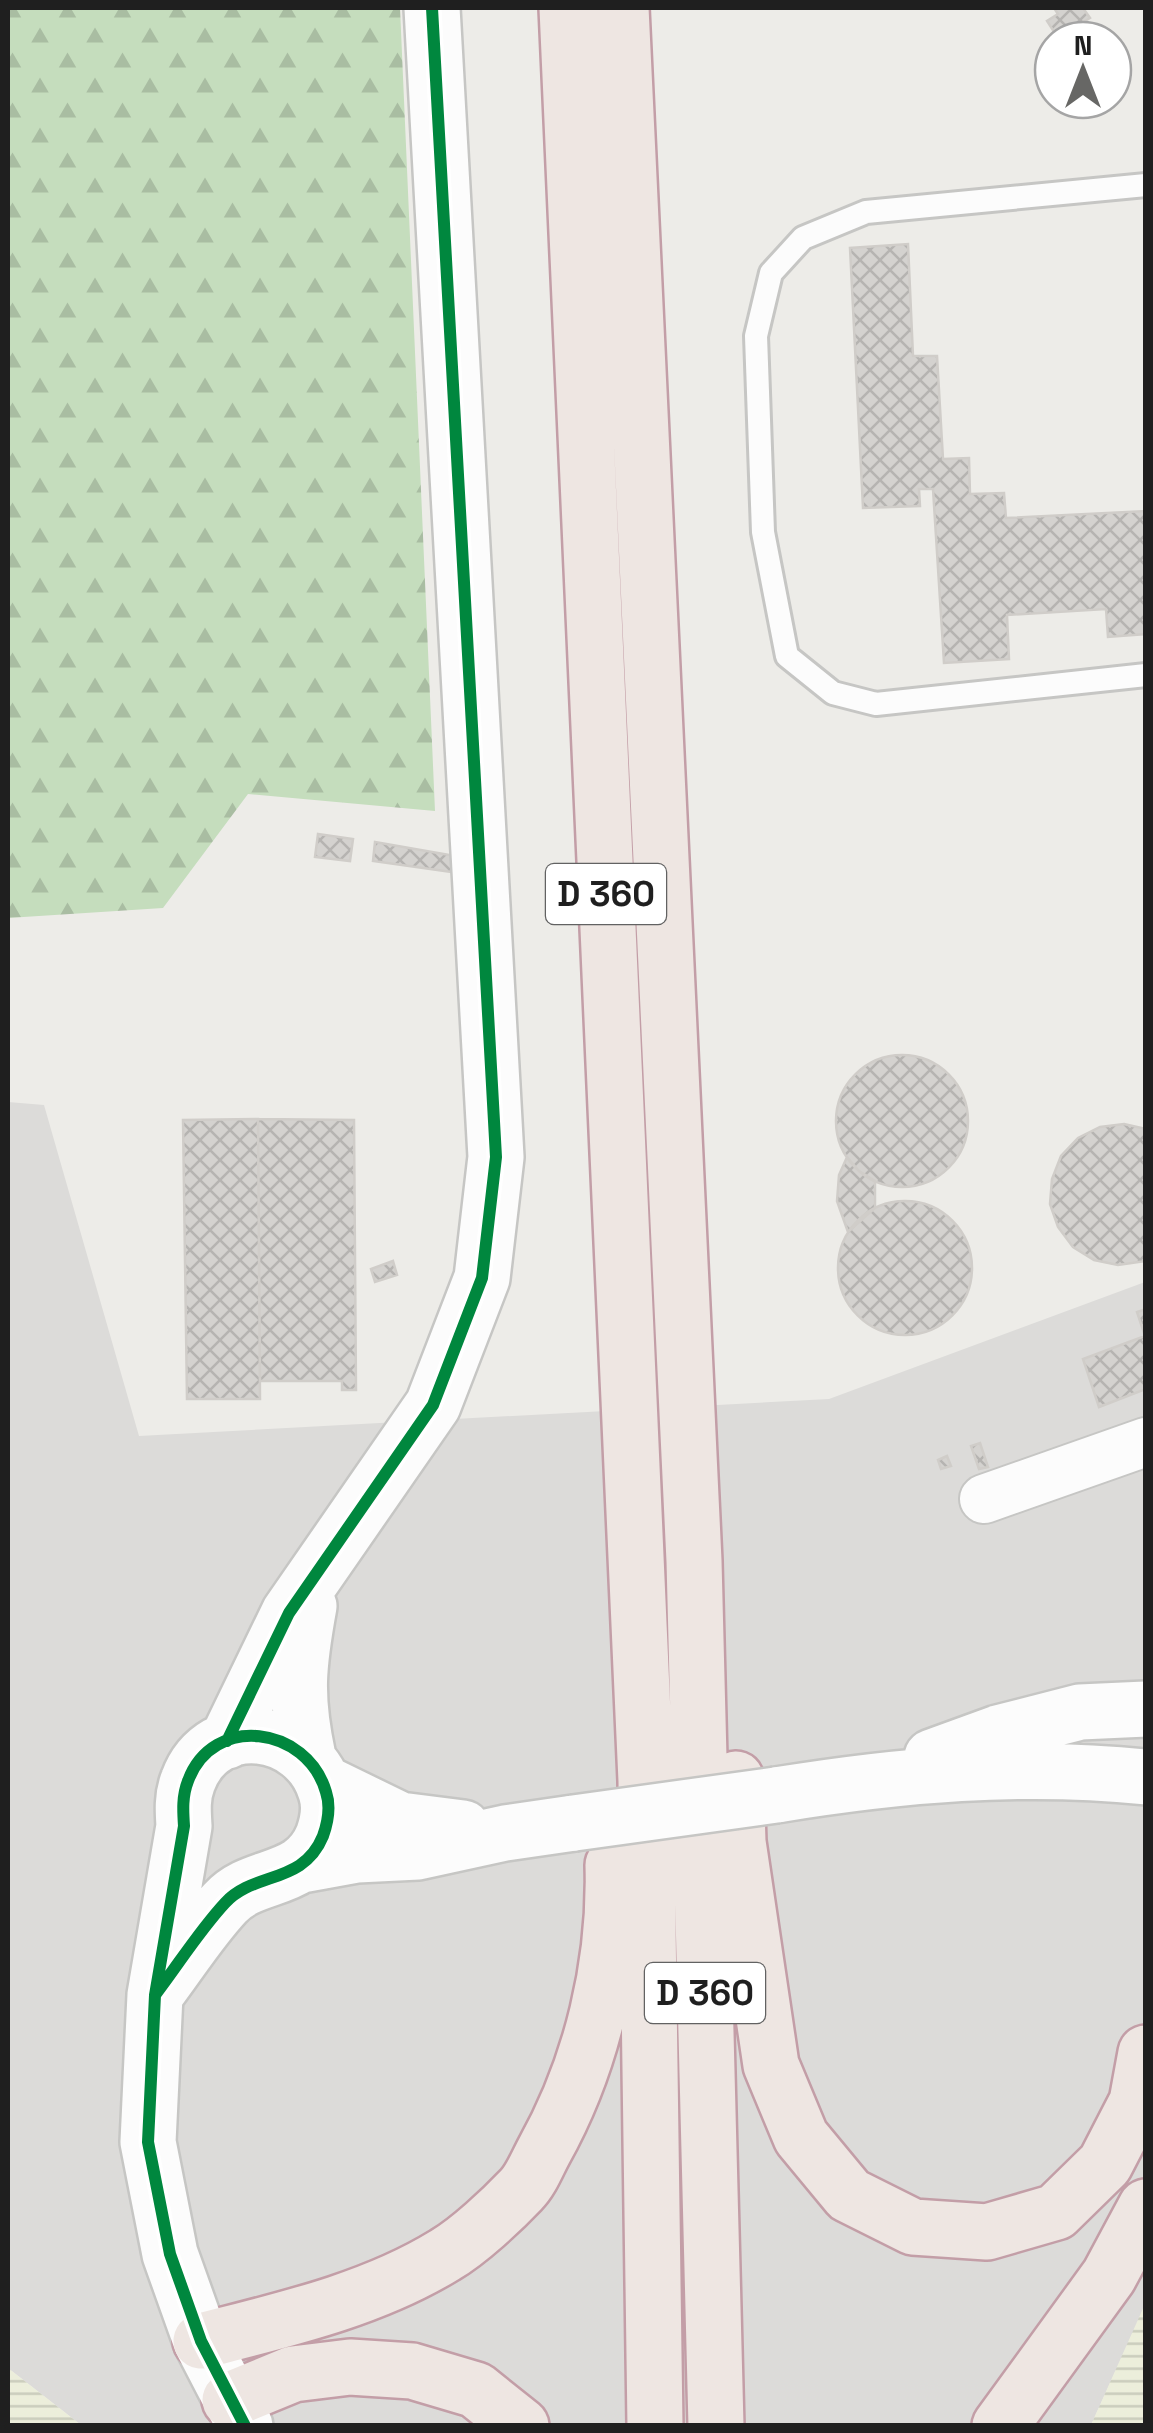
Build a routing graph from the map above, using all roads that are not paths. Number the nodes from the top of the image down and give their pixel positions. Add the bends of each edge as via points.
1 (432, 8) edge
2 (567, 8) edge
3 (622, 8) edge
4 (1146, 185) edge
5 (1146, 675) edge
6 (1146, 1442) edge
7 (984, 1500) dead end
8 (326, 1561) junction
9 (694, 1561) junction
10 (1146, 1709) edge
11 (227, 1742) junction
12 (316, 1770) junction
13 (1146, 1777) edge
14 (646, 1780) junction
15 (868, 1780) junction
16 (184, 1826) junction
17 (505, 1833) junction
18 (282, 1873) junction
19 (155, 1995) junction
20 (1146, 2053) edge
21 (1146, 2207) edge
22 (201, 2341) junction
23 (238, 2413) edge
24 (521, 2426) edge
25 (655, 2426) edge
26 (716, 2426) edge
27 (1000, 2426) edge

1 - 8 street via 496,1158 482,1278 433,1405
2 - 14 highway, D 360
3 - 9 highway, D 360
4 - 5 lane via 840,220 803,238 771,273 756,336 763,532 787,656 833,694 876,704
6 - 7 street
8 - 11 street via 289,1613
8 - 12 street via 300,1658 298,1711
9 - 20 highway via 728,1597 738,1842 771,2065 801,2137 849,2195 913,2227 987,2232 1056,2212 1104,2164 1136,2102
9 - 26 highway, D 360
10 - 15 street via 1080,1712 998,1732
11 - 12 street via 270,1737 291,1744
11 - 16 street via 202,1758 188,1778
12 - 17 street via 400,1820
12 - 18 street via 328,1799 328,1824 319,1846
13 - 15 street via 1004,1770
14 - 22 highway via 612,1838 614,1899 593,2029 567,2111 523,2188 447,2254 373,2290
14 - 25 highway, D 360
15 - 17 street, bridge
16 - 18 street via 215,1870 238,1880
16 - 19 street
17 - 18 street
18 - 19 street via 226,1900
19 - 22 street via 148,2142 170,2254
21 - 27 highway via 1109,2276
22 - 23 street
23 - 24 highway via 293,2374 350,2367 412,2371 476,2390

